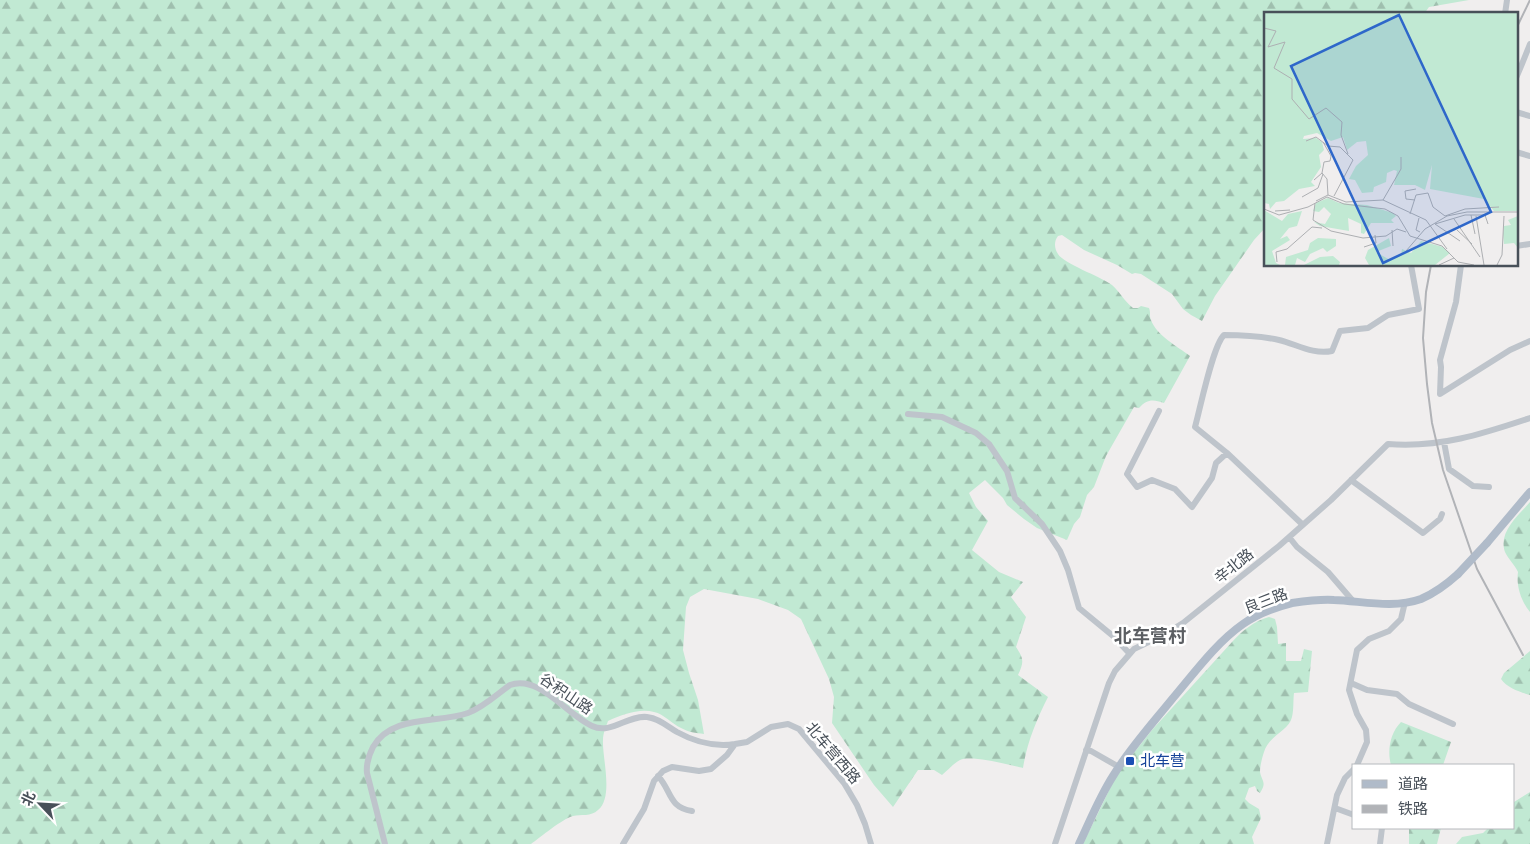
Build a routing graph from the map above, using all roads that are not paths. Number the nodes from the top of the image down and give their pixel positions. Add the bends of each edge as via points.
1 (1530, 44) edge
2 (1518, 73) edge
3 (1411, 266) edge
4 (1461, 266) edge
5 (1530, 341) edge
6 (1159, 411) dead end
7 (908, 414) dead end
8 (1530, 418) edge
9 (1444, 442) junction
10 (1227, 452) junction
11 (1351, 480) junction
12 (1489, 487) dead end
13 (1530, 492) edge
14 (1442, 514) dead end
15 (1303, 525) junction
16 (1289, 538) junction
17 (1353, 601) junction
18 (1405, 602) junction
19 (1129, 653) junction
20 (1351, 683) junction
21 (1453, 724) dead end
22 (735, 744) junction
23 (1086, 750) junction
24 (1357, 764) edge
25 (1119, 767) junction
26 (1352, 771) edge
27 (658, 776) junction
28 (1334, 808) junction
29 (692, 811) dead end
30 (1352, 814) edge
31 (1382, 829) edge
32 (385, 844) edge
33 (623, 844) edge
34 (871, 844) edge
35 (1055, 844) edge
36 (1079, 844) edge
37 (1327, 844) edge
38 (1380, 844) edge

1 - 2 street
3 - 10 street via 1419,309 1388,315 1368,328 1340,331 1332,351 1312,350 1280,340 1246,335 1224,335 1221,338 1195,427
4 - 5 street via 1456,302 1440,360 1440,394
6 - 10 street via 1126,474 1137,487 1152,480 1161,483 1175,489 1192,507 1212,478 1216,463
7 - 19 street via 942,417 989,444 1007,471 1015,498 1042,524 1060,551 1079,608
8 - 9 street, 辛北路
9 - 11 street, 辛北路 via 1388,444
9 - 12 street via 1449,469 1473,486
10 - 15 street
11 - 14 street via 1423,533
11 - 15 street, 辛北路
13 - 18 main road, 良三路, bridge via 1458,574 1438,590
15 - 16 street, 辛北路
16 - 17 street via 1328,572
16 - 19 street, 辛北路 via 1183,623
17 - 18 main road, 良三路
17 - 25 main road, 良三路 via 1291,604 1243,624 1197,670
18 - 20 street via 1401,619 1389,631 1369,639 1357,650
19 - 23 street, 辛北路 via 1109,683
20 - 21 street via 1367,690 1397,694 1410,704
20 - 24 street via 1352,702 1366,730 1367,742
22 - 27 street, 北车营西路 via 712,769 699,771 672,767
22 - 32 street, 谷积山路 via 718,746 702,742 648,717 608,728 595,727 537,688 525,682 515,683 470,712 399,726 379,739 371,752 366,773
22 - 34 street, 北车营西路 via 747,742 779,725 792,725 799,729 836,772 850,794 863,818
23 - 25 street
23 - 35 street, 辛北路
25 - 36 main road, 良三路
26 - 28 street via 1344,778
27 - 29 street via 671,800 682,809
27 - 33 street via 644,809
28 - 30 street
28 - 37 street
31 - 38 street

